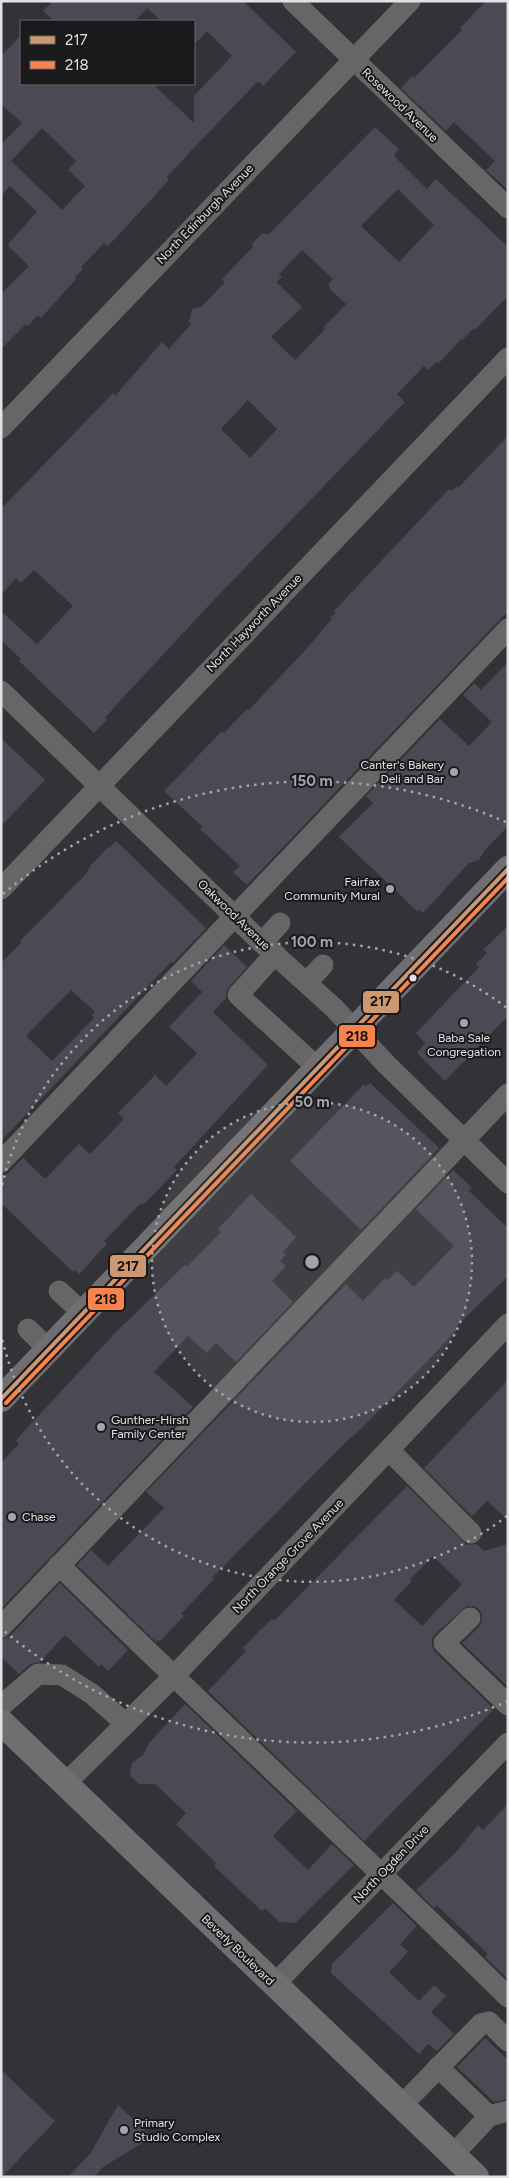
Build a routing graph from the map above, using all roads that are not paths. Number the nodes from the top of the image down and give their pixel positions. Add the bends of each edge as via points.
1 (293, 1) edge
2 (410, 1) edge
3 (354, 59) junction
4 (508, 208) edge
5 (508, 358) edge
6 (1, 428) edge
7 (508, 629) edge
8 (1, 691) edge
9 (100, 785) junction
10 (508, 869) edge
11 (1, 889) edge
12 (235, 916) junction
13 (280, 923) dead end
14 (268, 948) junction
15 (323, 965) dead end
16 (307, 982) junction
17 (355, 1031) junction
18 (318, 1068) junction
19 (508, 1094) edge
20 (463, 1141) junction
21 (1, 1162) edge
22 (508, 1183) edge
23 (59, 1292) dead end
24 (83, 1313) junction
25 (508, 1324) edge
26 (28, 1329) dead end
27 (48, 1349) junction
28 (1, 1399) edge
29 (388, 1450) junction
30 (471, 1533) dead end
31 (60, 1565) junction
32 (470, 1618) dead end
33 (1, 1627) edge
34 (173, 1677) junction
35 (508, 1705) edge
36 (1, 1706) edge
37 (1, 1722) edge
38 (126, 1724) junction
39 (508, 1743) edge
40 (65, 1784) junction
41 (382, 1874) junction
42 (274, 1985) junction
43 (508, 1997) edge
44 (508, 2002) edge
45 (489, 2022) junction
46 (508, 2041) edge
47 (438, 2067) junction
48 (401, 2106) junction
49 (498, 2114) edge
50 (453, 2155) junction
51 (476, 2177) edge

1 - 3 street, Rosewood Avenue
2 - 3 street, North Edinburgh Avenue
3 - 4 street, Rosewood Avenue
3 - 6 street, North Edinburgh Avenue
5 - 9 street, North Hayworth Avenue
7 - 12 street
8 - 9 street, Oakwood Avenue
9 - 11 street, North Hayworth Avenue
9 - 12 street, Oakwood Avenue
10 - 17 main road
12 - 14 street, Oakwood Avenue
12 - 21 street
13 - 14 street
14 - 16 street, Oakwood Avenue
14 - 18 street via 238,995
15 - 16 street
16 - 17 street, Oakwood Avenue
17 - 18 main road
17 - 20 street, Oakwood Avenue
18 - 24 main road
19 - 20 street
20 - 22 street, Oakwood Avenue
20 - 31 street
23 - 24 street
24 - 27 main road
25 - 29 street, North Orange Grove Avenue
26 - 27 street
27 - 28 main road
29 - 30 street
29 - 34 street, North Orange Grove Avenue
31 - 33 street
31 - 34 street
32 - 35 street via 444,1643
34 - 38 street, North Orange Grove Avenue
34 - 41 street
36 - 38 street via 38,1674 62,1675 92,1694
37 - 40 main road, Beverly Boulevard
38 - 40 street, North Orange Grove Avenue
39 - 41 street, North Ogden Drive
40 - 42 main road, Beverly Boulevard
41 - 42 street, North Ogden Drive
41 - 43 street
42 - 48 main road, Beverly Boulevard
44 - 45 street
45 - 46 street
45 - 47 street via 480,2024
47 - 48 street
47 - 49 street
48 - 50 main road, Beverly Boulevard
49 - 50 street
50 - 51 main road, Beverly Boulevard

